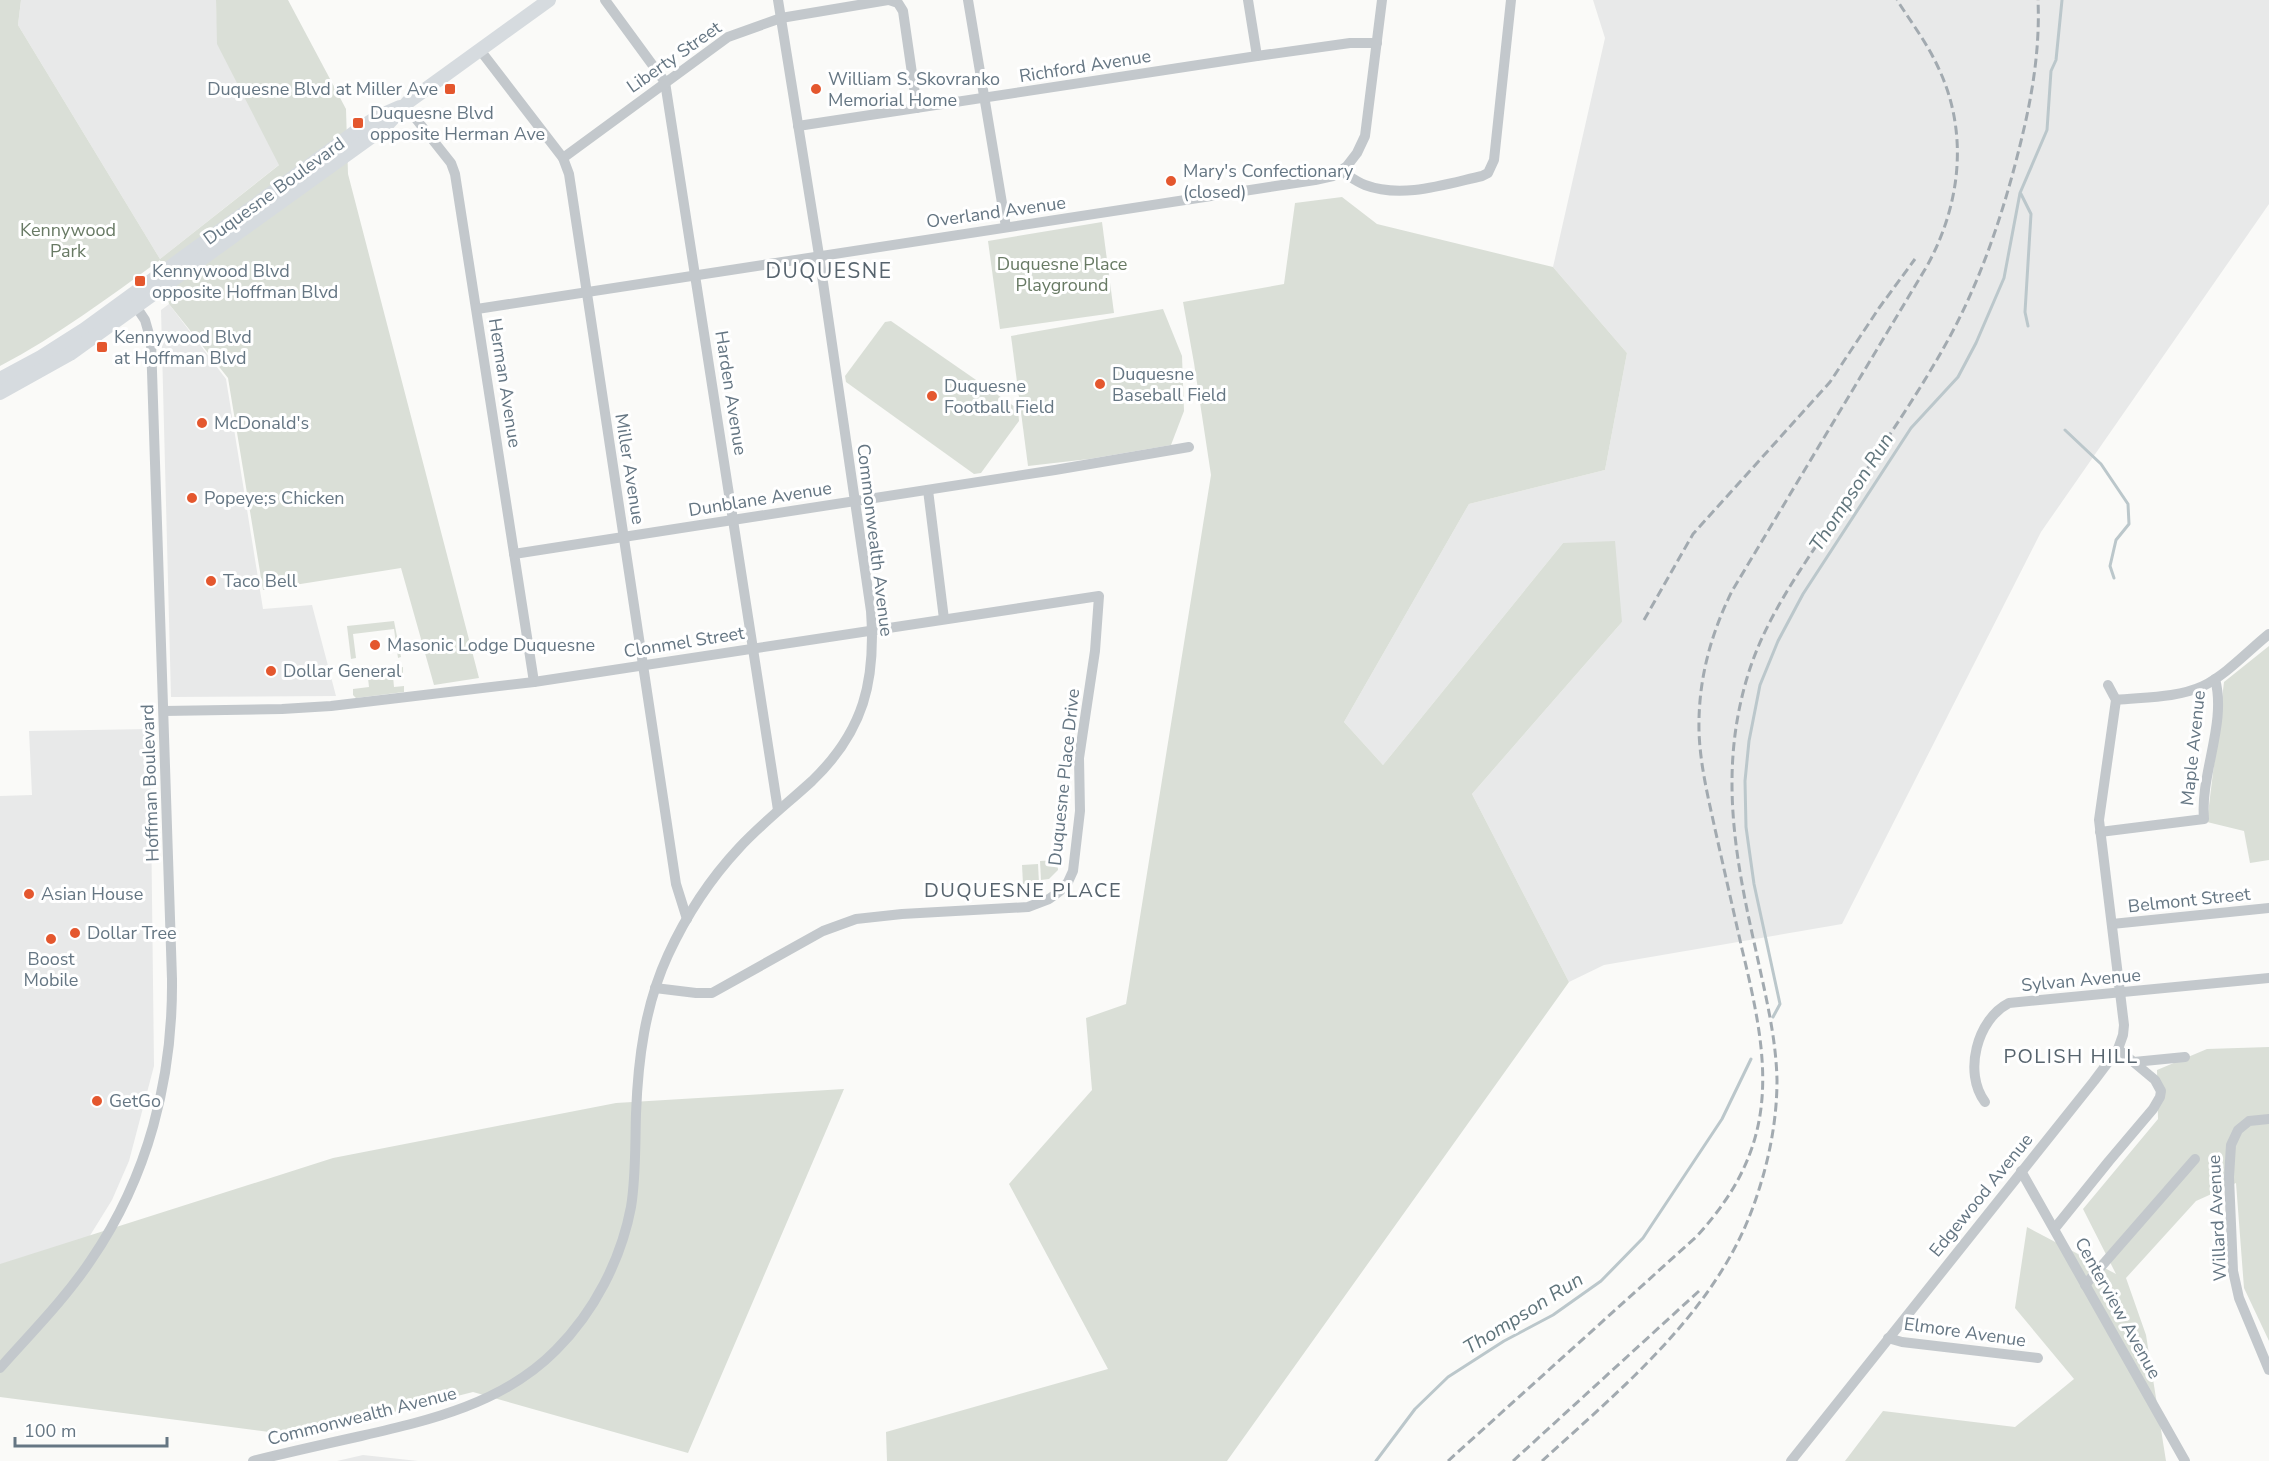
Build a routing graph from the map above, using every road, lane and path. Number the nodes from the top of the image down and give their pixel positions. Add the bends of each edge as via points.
1 (549, 0) edge
2 (604, 0) edge
3 (778, 0) edge
4 (888, 0) edge
5 (968, 0) edge
6 (1248, 0) edge
7 (1382, 0) edge
8 (1511, 0) edge
9 (781, 18) junction
10 (1377, 43) junction
11 (480, 50) junction
12 (1257, 56) junction
13 (665, 82) junction
14 (984, 98) junction
15 (405, 105) junction
16 (917, 108) junction
17 (798, 126) junction
18 (562, 158) junction
19 (1341, 171) junction
20 (1006, 227) junction
21 (819, 255) junction
22 (696, 274) junction
23 (586, 292) junction
24 (133, 302) junction
25 (477, 309) junction
26 (0, 380) edge
27 (0, 393) edge
28 (1189, 447) dead end
29 (928, 490) junction
30 (855, 501) junction
31 (733, 520) junction
32 (624, 537) junction
33 (514, 554) junction
34 (1099, 596) joint
35 (944, 619) junction
36 (872, 629) junction
37 (2269, 634) edge
38 (753, 648) junction
39 (644, 666) junction
40 (2215, 679) junction
41 (534, 682) junction
42 (2108, 686) dead end
43 (2116, 700) junction
44 (164, 711) junction
45 (778, 810) junction
46 (2100, 832) junction
47 (2269, 908) edge
48 (687, 919) junction
49 (2112, 924) junction
50 (2269, 978) edge
51 (655, 988) junction
52 (2120, 993) junction
53 (2118, 1049) junction
54 (2185, 1057) dead end
55 (2134, 1062) junction
56 (1985, 1102) dead end
57 (2269, 1119) edge
58 (2195, 1160) dead end
59 (2021, 1171) junction
60 (2055, 1228) junction
61 (2085, 1286) junction
62 (1888, 1338) junction
63 (2038, 1358) dead end
64 (0, 1368) edge
65 (2269, 1370) edge
66 (253, 1461) edge
67 (1791, 1461) edge
68 (2185, 1461) edge

1 - 11 main road, Duquesne Boulevard
2 - 13 street, Harden Avenue
3 - 9 street, Commonwealth Avenue
4 - 9 street, Liberty Street
4 - 16 street, Liberty Street via 898,3 903,11
5 - 14 street
6 - 12 street
7 - 10 street
8 - 19 street via 1494,160 1488,173 1440,186 1400,190 1364,185
9 - 13 street, Liberty Street via 728,38
9 - 17 street, Commonwealth Avenue
10 - 12 street, Richford Avenue
10 - 19 street via 1365,136 1353,160
11 - 15 main road, Duquesne Boulevard
11 - 18 street, Miller Avenue
12 - 14 street, Richford Avenue
13 - 18 street, Liberty Street
13 - 22 street, Harden Avenue
14 - 16 street, Richford Avenue
14 - 20 street
15 - 24 main road, Duquesne Boulevard via 377,117 366,133
15 - 25 street, Herman Avenue via 451,163 455,174
16 - 17 street, Richford Avenue
17 - 21 street, Commonwealth Avenue
18 - 23 street, Miller Avenue via 569,174
19 - 20 street, Overland Avenue via 1315,180
20 - 21 street, Overland Avenue
21 - 22 street, Overland Avenue
21 - 30 street, Commonwealth Avenue
22 - 23 street, Overland Avenue
22 - 31 street, Harden Avenue
23 - 25 street, Overland Avenue
23 - 32 street, Miller Avenue
24 - 26 main road
24 - 27 main road via 59,361
24 - 44 street, Hoffman Boulevard via 145,320 151,341
25 - 33 street, Herman Avenue
28 - 29 street, Dunblane Avenue
29 - 30 street, Dunblane Avenue
29 - 35 street
30 - 31 street, Dunblane Avenue
30 - 36 street, Commonwealth Avenue
31 - 32 street, Dunblane Avenue
31 - 38 street, Harden Avenue
32 - 33 street, Dunblane Avenue
32 - 39 street, Miller Avenue
33 - 41 street, Herman Avenue
34 - 35 street, Clonmel Street
34 - 51 street, Duquesne Place Drive via 1079,758 1081,797 1075,859 1068,882 1049,899 1010,909 863,917 824,931 712,993
35 - 36 street, Clonmel Street
36 - 38 street, Clonmel Street
36 - 45 street, Commonwealth Avenue via 868,686 852,729 824,769
37 - 40 street
38 - 39 street, Clonmel Street
38 - 45 street, Harden Avenue
39 - 41 street, Clonmel Street
39 - 48 street, Miller Avenue via 676,884
40 - 43 street via 2182,692
40 - 46 street, Maple Avenue via 2218,699 2204,819
41 - 44 street, Clonmel Street via 331,706
42 - 43 street
43 - 46 street, Edgewood Avenue
44 - 64 street, Hoffman Boulevard via 173,1005 159,1108 140,1169 107,1236 76,1282
45 - 48 street, Commonwealth Avenue via 725,863
46 - 49 street, Edgewood Avenue
47 - 49 street, Belmont Street
48 - 51 street, Commonwealth Avenue
49 - 52 street, Edgewood Avenue
50 - 52 street, Sylvan Avenue
51 - 66 street, Commonwealth Avenue via 639,1064 633,1192 625,1231 597,1297 566,1341 516,1382 464,1408
52 - 53 street, Edgewood Avenue via 2124,1025
52 - 56 street, Sylvan Avenue via 2015,1002 1999,1009 1983,1033 1974,1065 1976,1085
53 - 55 street
53 - 59 street, Edgewood Avenue
54 - 55 street
55 - 60 street via 2159,1086 2158,1102
57 - 65 street, Willard Avenue via 2249,1121 2238,1130 2231,1145 2229,1177 2233,1271 2239,1298
58 - 61 street
59 - 60 street, Centerview Avenue
59 - 62 street, Edgewood Avenue
60 - 61 street, Centerview Avenue
61 - 68 street, Centerview Avenue
62 - 63 street, Elmore Avenue
62 - 67 street, Edgewood Avenue

